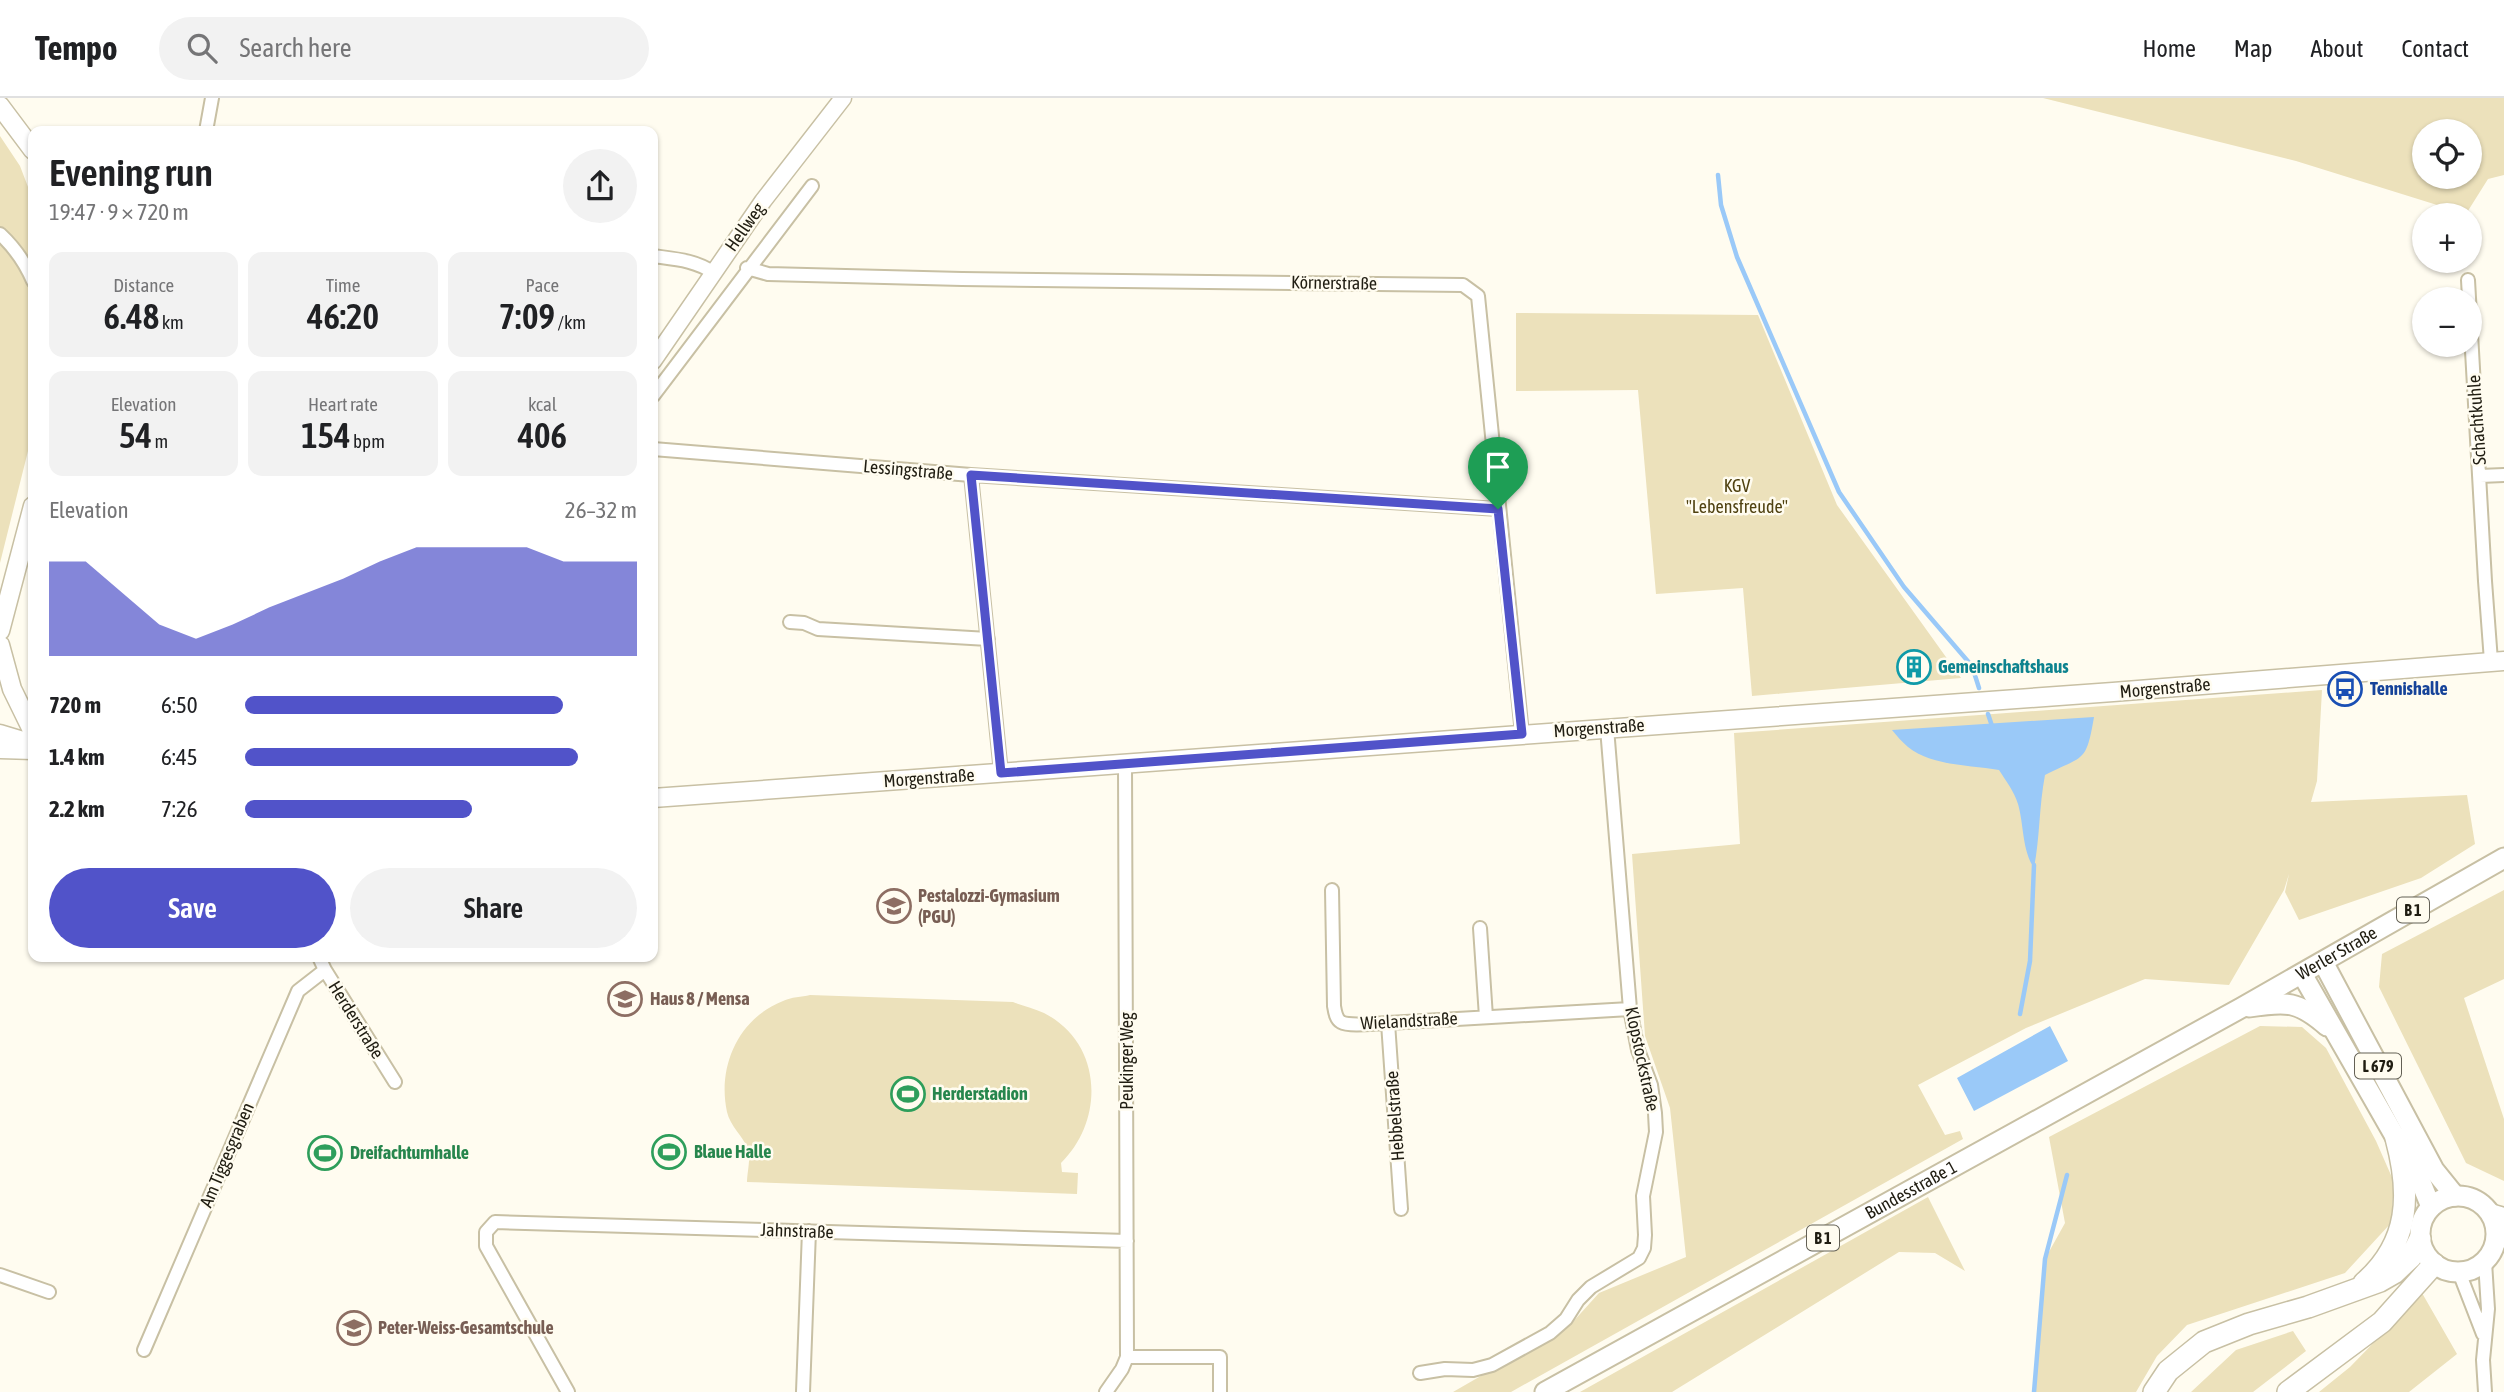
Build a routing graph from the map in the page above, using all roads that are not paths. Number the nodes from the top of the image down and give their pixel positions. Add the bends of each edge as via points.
1 (212, 98) edge
2 (843, 98) edge
3 (0, 106) edge
4 (207, 126) edge
5 (28, 143) edge
6 (812, 186) dead end
7 (0, 234) edge
8 (658, 257) edge
9 (747, 268) junction
10 (28, 270) edge
11 (714, 272) junction
12 (2468, 280) dead end
13 (658, 354) edge
14 (658, 389) edge
15 (658, 449) edge
16 (971, 475) junction
17 (2504, 475) edge
18 (2480, 476) junction
19 (1498, 509) junction
20 (28, 525) edge
21 (790, 622) dead end
22 (0, 631) edge
23 (988, 639) junction
24 (0, 645) edge
25 (2498, 661) edge
26 (28, 722) edge
27 (1607, 728) junction
28 (1522, 734) junction
29 (28, 744) edge
30 (1, 745) edge
31 (28, 749) edge
32 (1125, 764) junction
33 (1001, 773) junction
34 (658, 798) edge
35 (2504, 858) edge
36 (1332, 890) dead end
37 (1480, 928) dead end
38 (2323, 961) junction
39 (321, 962) edge
40 (325, 970) junction
41 (2302, 974) junction
42 (1629, 1009) junction
43 (2241, 1009) junction
44 (1486, 1017) junction
45 (1388, 1023) junction
46 (2338, 1035) junction
47 (395, 1082) dead end
48 (2396, 1139) junction
49 (2455, 1196) junction
50 (2431, 1207) junction
51 (1401, 1209) dead end
52 (2497, 1215) edge
53 (810, 1231) junction
54 (2420, 1239) junction
55 (2500, 1239) edge
56 (1127, 1241) junction
57 (2485, 1262) junction
58 (2434, 1264) junction
59 (2459, 1272) junction
60 (0, 1275) edge
61 (2357, 1289) junction
62 (49, 1292) dead end
63 (2484, 1337) junction
64 (144, 1350) dead end
65 (1127, 1357) junction
66 (1420, 1373) dead end
67 (568, 1392) edge
68 (803, 1392) edge
69 (1105, 1392) edge
70 (1220, 1392) edge
71 (1545, 1392) edge
72 (2154, 1392) edge
73 (2288, 1392) edge
74 (2485, 1392) edge

1 - 4 street
2 - 11 street, Hellweg
3 - 5 main road
6 - 9 street, Hellweg
7 - 10 street
8 - 11 street via 689,260
9 - 14 street, Hellweg
9 - 19 street, Körnerstraße via 768,274 962,279 1463,285 1478,296
11 - 13 street, Hellweg
12 - 18 street, Schachtkuhle
15 - 16 street, Lessingstraße
16 - 19 street, Lessingstraße
16 - 23 street
17 - 18 street, Schachtkuhle
18 - 25 street, Schachtkuhle via 2485,581
19 - 28 street, Körnerstraße
20 - 22 main road
21 - 23 street via 818,629
23 - 33 street
24 - 26 main road via 12,689
25 - 27 main road, Morgenstraße
27 - 28 main road, Morgenstraße
27 - 42 street, Klopstockstraße
28 - 32 main road, Morgenstraße
29 - 30 main road
30 - 31 main road
32 - 33 main road, Morgenstraße
32 - 56 street, Peukinger Weg
33 - 34 main road, Morgenstraße
35 - 38 main road, Werler Straße / B 1
36 - 45 street, Wielandstraße via 1336,1016 1350,1024
37 - 44 street
38 - 41 main road, Werler Straße / B 1
38 - 49 main road, L 679 via 2434,1170
39 - 40 street, Herderstraße
40 - 47 street, Herderstraße
40 - 64 street, Am Tiggesgraben via 298,991
41 - 43 main road, Werler Straße / B 1
41 - 46 main road, L 679
42 - 44 street, Wielandstraße
42 - 66 street, Klopstockstraße via 1651,1085 1656,1132 1643,1196 1645,1234 1639,1258 1591,1287 1550,1332 1492,1365
43 - 46 main road, B 1 via 2277,1004 2305,1008
43 - 71 main road, Bundesstraße 1 / B 1
44 - 45 street, Wielandstraße
45 - 51 street, Hebbelstraße
46 - 48 main road, L 679
48 - 50 main road, L 679
48 - 61 highway, L 679 via 2407,1198 2403,1223 2381,1265
49 - 50 main road
49 - 52 main road via 2469,1197
50 - 54 main road via 2422,1222
52 - 55 main road
53 - 56 street, Jahnstraße
53 - 67 street, Jahnstraße via 495,1222 486,1232 486,1246
53 - 68 street
54 - 58 main road
54 - 61 highway, L 679 via 2411,1257 2394,1273
55 - 57 main road
56 - 65 street, Peukinger Weg
57 - 59 main road
57 - 63 street
58 - 59 main road
58 - 73 highway via 2382,1322
59 - 63 street
60 - 62 street
61 - 72 highway, L 679 via 2204,1342 2168,1371
63 - 74 street
65 - 69 street
65 - 70 street via 1220,1357

